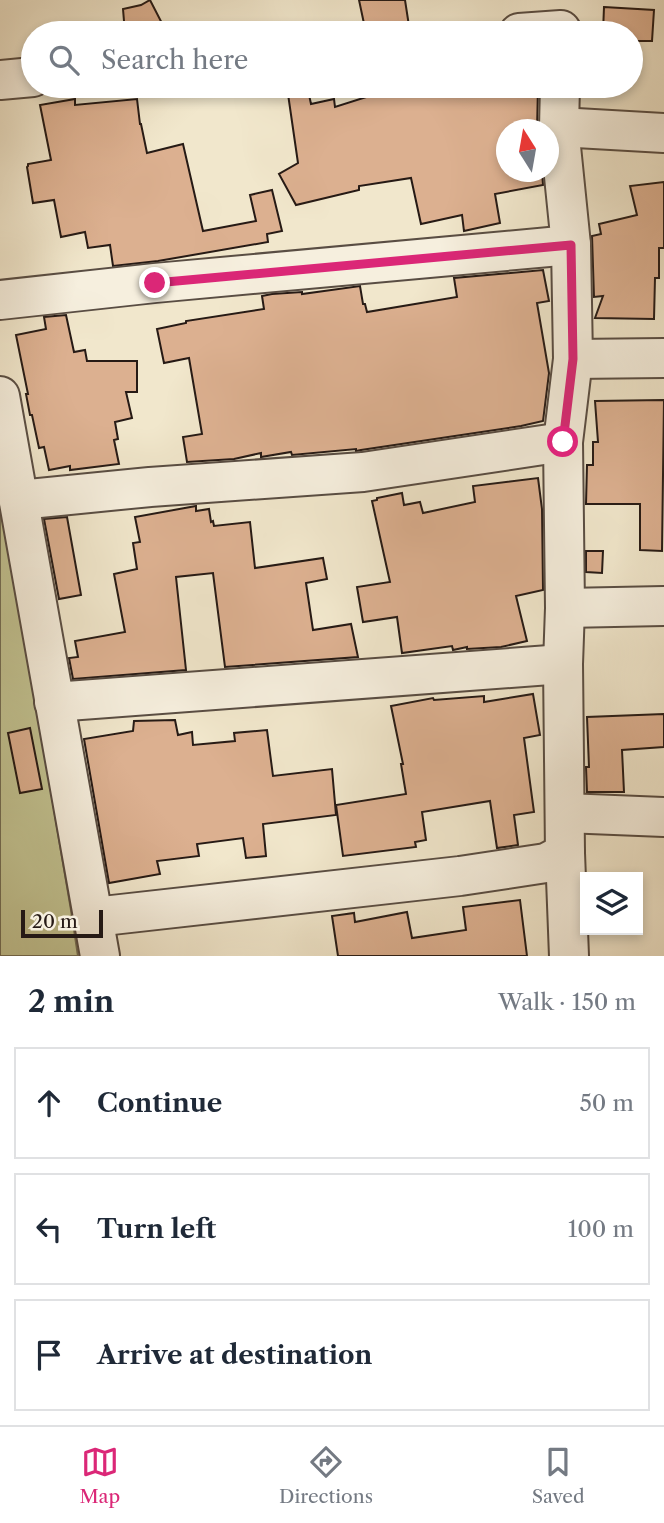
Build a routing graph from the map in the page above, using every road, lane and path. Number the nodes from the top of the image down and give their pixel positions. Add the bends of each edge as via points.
1 (21, 78) edge
2 (0, 80) edge
3 (559, 98) edge
4 (559, 119) edge
5 (559, 127) joint
6 (664, 133) edge
7 (571, 245) junction
8 (0, 300) edge
9 (664, 358) edge
10 (573, 359) junction
11 (0, 396) edge
12 (563, 442) junction
13 (19, 500) junction
14 (664, 606) edge
15 (565, 608) junction
16 (563, 664) junction
17 (54, 702) junction
18 (565, 813) junction
19 (664, 817) edge
20 (565, 853) junction
21 (94, 917) junction
22 (100, 956) edge
23 (569, 956) edge

1 - 2 street
3 - 4 street
5 - 6 street
5 - 7 street
7 - 8 street
7 - 10 street
9 - 10 street
10 - 12 street
11 - 13 street
12 - 13 street via 363,472
12 - 15 street
13 - 17 street
14 - 15 street
15 - 16 street
16 - 17 street
16 - 18 street
17 - 21 street
18 - 19 street
18 - 20 street
20 - 21 street via 546,863 460,876
20 - 23 street
21 - 22 street

